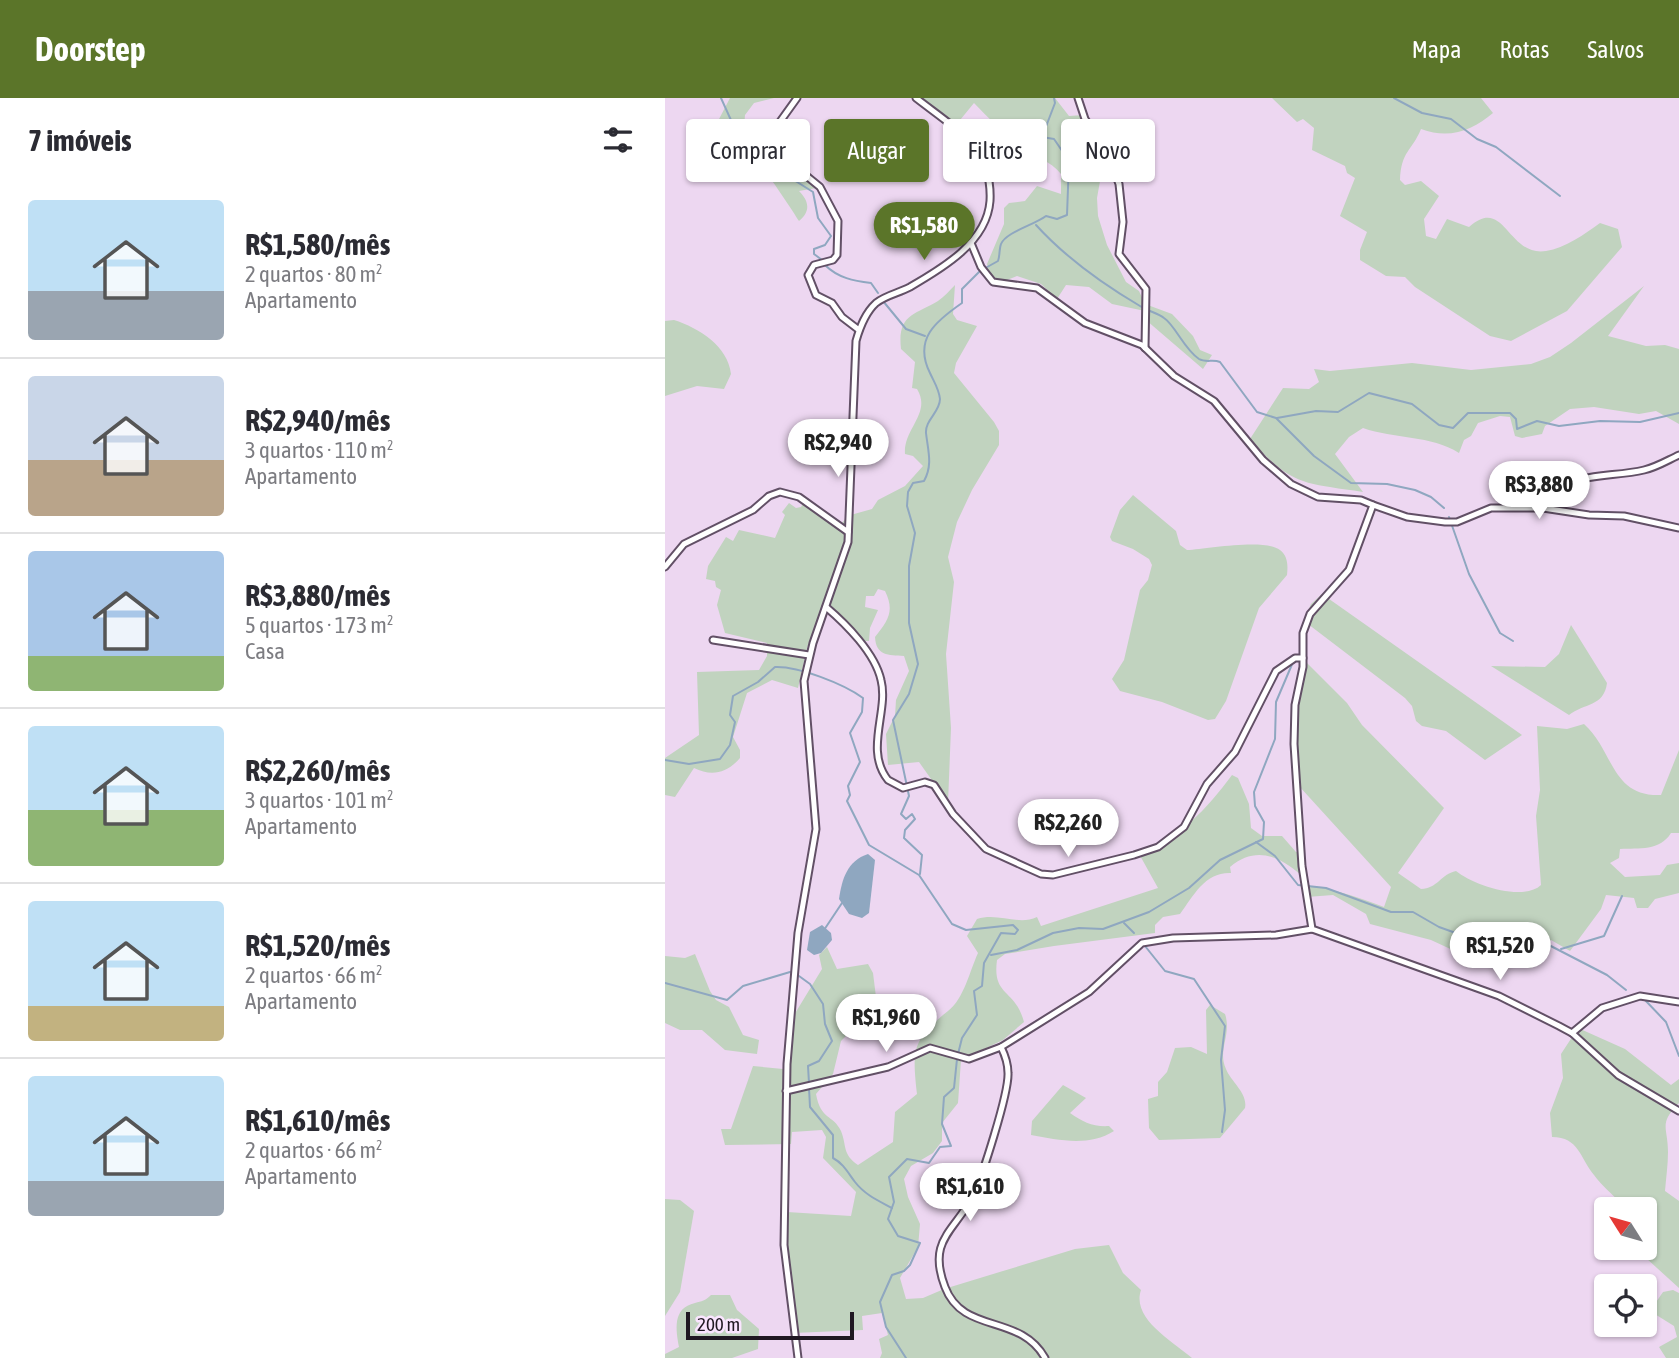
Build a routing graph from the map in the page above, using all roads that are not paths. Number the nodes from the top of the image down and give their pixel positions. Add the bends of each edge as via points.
1 (797, 98) edge
2 (916, 98) edge
3 (1078, 98) edge
4 (971, 243) junction
5 (859, 330) junction
6 (1145, 348) junction
7 (1679, 455) edge
8 (1373, 505) junction
9 (1543, 508) junction
10 (1679, 528) edge
11 (848, 531) junction
12 (665, 567) edge
13 (826, 607) junction
14 (713, 640) dead end
15 (809, 655) junction
16 (1303, 659) junction
17 (1312, 929) junction
18 (1679, 1002) edge
19 (1572, 1033) junction
20 (1001, 1047) junction
21 (786, 1091) junction
22 (1679, 1111) edge
23 (798, 1358) edge
24 (1045, 1358) edge

1 - 5 street via 769,137 766,152 818,183 836,216 837,256 811,268 809,283 818,297 832,303
2 - 4 street via 975,147 984,160 989,178 988,214
3 - 6 street via 1085,120 1117,174 1123,217 1119,254 1146,289
4 - 5 street via 909,288 879,301
4 - 6 street via 985,274 995,283 1037,288 1085,323
5 - 11 street via 854,354
6 - 8 street via 1174,376 1214,401 1263,460 1291,484 1318,496
7 - 9 street via 1642,471 1574,479 1552,494
8 - 9 street via 1407,517 1451,522 1492,508
8 - 16 street via 1349,570 1306,621
9 - 10 street via 1625,516
11 - 12 street via 799,497 780,492 684,544
11 - 13 street via 845,555
13 - 15 street
13 - 16 street via 867,652 880,676 878,758 888,780 904,788 925,782 934,785 953,814 986,849 1049,875 1147,851 1184,827 1207,784 1239,746 1276,671 1295,658
14 - 15 street
15 - 21 street via 804,681 816,829 795,958
16 - 17 street via 1294,744
17 - 19 street via 1499,996
17 - 20 street via 1142,943 1089,992
18 - 19 street via 1640,996 1602,1008
19 - 22 street via 1618,1075
20 - 21 street via 965,1058 930,1048 896,1064
20 - 24 street via 1008,1071 1006,1092 974,1193 942,1240 940,1269 947,1293 965,1313 1019,1331
21 - 23 street via 784,1245

